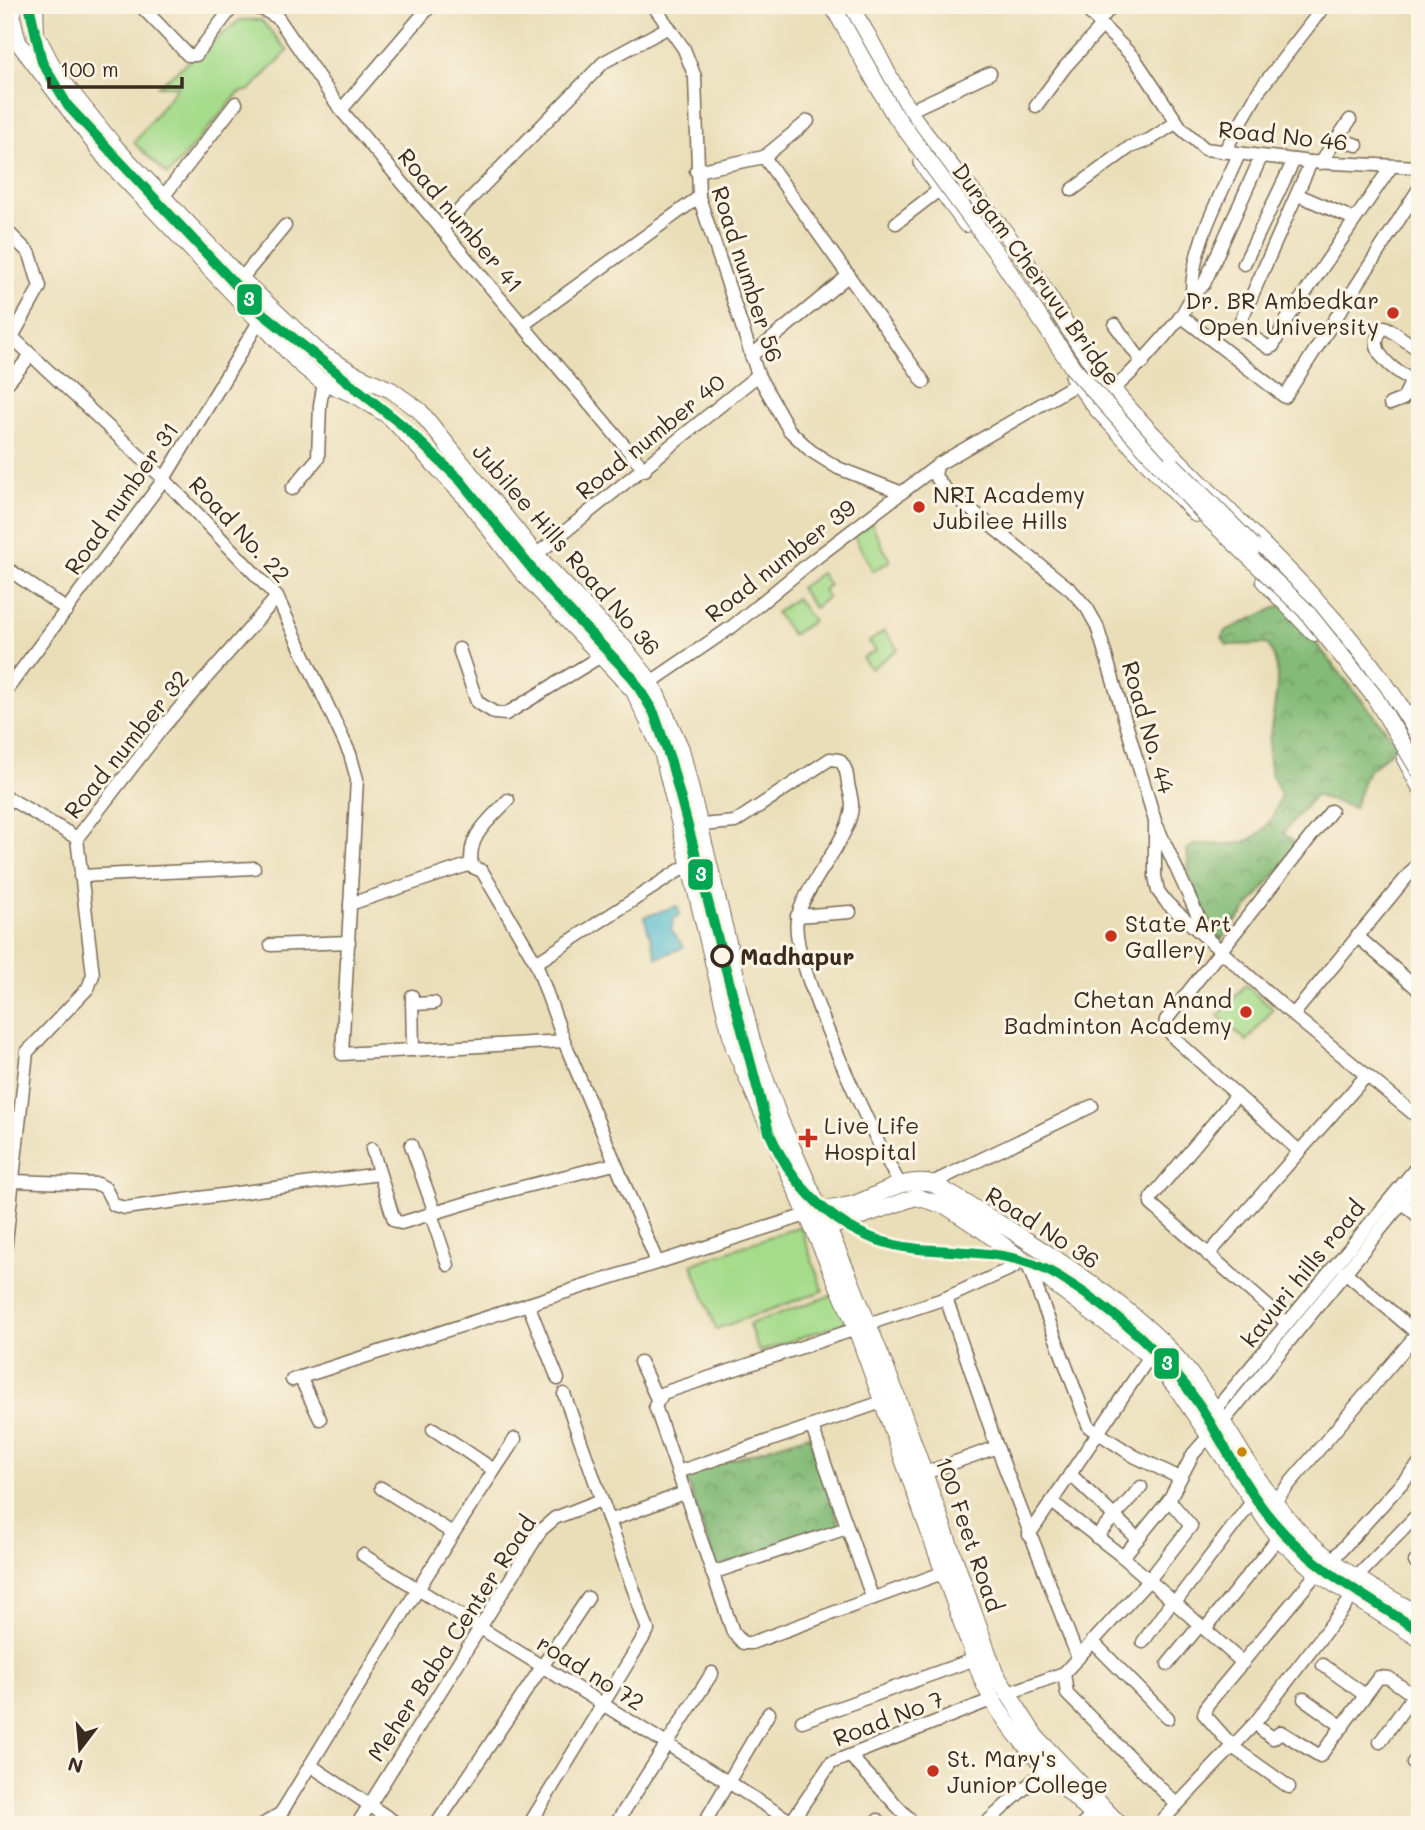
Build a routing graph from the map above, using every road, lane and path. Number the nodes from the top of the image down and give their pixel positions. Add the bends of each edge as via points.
1 (36, 5) edge
2 (140, 5) edge
3 (234, 5) edge
4 (245, 5) edge
5 (431, 5) edge
6 (653, 5) edge
7 (826, 5) edge
8 (832, 5) edge
9 (841, 5) edge
10 (848, 5) edge
11 (1082, 5) edge
12 (1113, 5) edge
13 (1325, 5) edge
14 (11, 15) edge
15 (1100, 24) junction
16 (669, 27) junction
17 (10, 42) edge
18 (990, 73) dead end
19 (236, 103) dead end
20 (1036, 106) dead end
21 (341, 110) junction
22 (909, 111) junction
23 (1350, 120) dead end
24 (808, 121) dead end
25 (1177, 122) junction
26 (1338, 139) junction
27 (1357, 145) dead end
28 (1224, 152) junction
29 (1240, 154) junction
30 (764, 157) junction
31 (1261, 157) junction
32 (1294, 160) junction
33 (1316, 162) junction
34 (1391, 167) junction
35 (1420, 167) edge
36 (696, 171) junction
37 (1420, 187) edge
38 (939, 190) junction
39 (1072, 190) dead end
40 (1298, 195) junction
41 (163, 197) junction
42 (699, 197) junction
43 (1354, 219) junction
44 (897, 223) dead end
45 (190, 224) junction
46 (285, 226) dead end
47 (5, 229) edge
48 (441, 229) junction
49 (177, 236) junction
50 (1244, 264) dead end
51 (849, 275) junction
52 (241, 279) junction
53 (1192, 293) junction
54 (1181, 316) junction
55 (260, 320) junction
56 (523, 325) junction
57 (1115, 325) dead end
58 (9, 338) edge
59 (1420, 351) edge
60 (32, 355) junction
61 (751, 356) junction
62 (1143, 363) junction
63 (758, 375) junction
64 (324, 382) junction
65 (924, 382) dead end
66 (1416, 382) edge
67 (1078, 383) junction
68 (5, 386) edge
69 (1113, 390) junction
70 (1390, 404) dead end
71 (934, 468) junction
72 (645, 470) junction
73 (164, 480) junction
74 (1200, 481) junction
75 (292, 489) dead end
76 (1170, 489) junction
77 (900, 492) junction
78 (536, 555) junction
79 (5, 567) edge
80 (277, 597) junction
81 (67, 610) junction
82 (606, 629) junction
83 (588, 642) junction
84 (459, 649) dead end
85 (601, 656) junction
86 (651, 682) junction
87 (5, 692) edge
88 (1420, 738) edge
89 (1420, 751) edge
90 (1420, 772) edge
91 (1420, 787) edge
92 (5, 796) edge
93 (508, 800) dead end
94 (1331, 811) dead end
95 (1154, 821) junction
96 (701, 825) junction
97 (77, 838) junction
98 (1420, 861) edge
99 (689, 864) junction
100 (472, 866) junction
101 (254, 868) dead end
102 (80, 876) junction
103 (350, 904) junction
104 (850, 912) dead end
105 (797, 916) junction
106 (1357, 936) junction
107 (1209, 940) junction
108 (349, 942) junction
109 (271, 945) dead end
110 (1219, 950) junction
111 (536, 963) junction
112 (1420, 991) edge
113 (434, 1003) dead end
114 (1293, 1015) junction
115 (564, 1041) junction
116 (413, 1050) junction
117 (1366, 1076) junction
118 (1237, 1096) junction
119 (1092, 1106) dead end
120 (1420, 1119) edge
121 (411, 1145) dead end
122 (372, 1149) dead end
123 (1298, 1150) junction
124 (1420, 1163) edge
125 (614, 1164) junction
126 (379, 1174) junction
127 (13, 1181) junction
128 (1420, 1181) edge
129 (899, 1183) junction
130 (932, 1183) junction
131 (1402, 1202) junction
132 (433, 1213) junction
133 (812, 1213) junction
134 (1420, 1218) edge
135 (821, 1231) junction
136 (5, 1251) edge
137 (1208, 1255) junction
138 (657, 1262) junction
139 (1025, 1263) junction
140 (448, 1265) dead end
141 (1345, 1272) junction
142 (946, 1298) junction
143 (528, 1304) junction
144 (1123, 1309) junction
145 (1110, 1323) junction
146 (1287, 1323) junction
147 (862, 1326) junction
148 (1418, 1335) edge
149 (1150, 1356) junction
150 (640, 1362) dead end
151 (558, 1378) dead end
152 (1240, 1391) junction
153 (564, 1394) dead end
154 (657, 1399) junction
155 (882, 1402) junction
156 (1220, 1416) junction
157 (320, 1419) dead end
158 (812, 1427) junction
159 (433, 1429) dead end
160 (1097, 1433) junction
161 (1208, 1437) junction
162 (515, 1439) dead end
163 (997, 1447) junction
164 (1420, 1463) edge
165 (494, 1470) junction
166 (678, 1472) junction
167 (925, 1472) junction
168 (1070, 1474) junction
169 (1180, 1478) junction
170 (1141, 1487) dead end
171 (382, 1488) dead end
172 (684, 1493) junction
173 (601, 1500) junction
174 (1169, 1500) junction
175 (1052, 1502) junction
176 (1273, 1502) junction
177 (1251, 1503) junction
178 (1420, 1512) edge
179 (1114, 1517) junction
180 (609, 1521) junction
181 (847, 1528) junction
182 (451, 1532) junction
183 (1029, 1535) junction
184 (1096, 1537) junction
185 (1278, 1538) junction
186 (1138, 1539) junction
187 (363, 1555) dead end
188 (1123, 1557) junction
189 (1332, 1560) junction
190 (945, 1572) junction
191 (712, 1573) junction
192 (1317, 1573) junction
193 (1356, 1578) junction
194 (1149, 1580) junction
195 (419, 1590) junction
196 (960, 1594) junction
197 (1353, 1596) junction
198 (872, 1597) junction
199 (588, 1598) dead end
200 (1173, 1602) junction
201 (1420, 1615) edge
202 (1203, 1627) junction
203 (482, 1628) junction
204 (1420, 1639) edge
205 (1092, 1641) junction
206 (1143, 1642) dead end
207 (1078, 1658) junction
208 (975, 1659) junction
209 (1243, 1663) junction
210 (1168, 1664) dead end
211 (1323, 1665) dead end
212 (542, 1666) junction
213 (712, 1673) dead end
214 (1064, 1673) junction
215 (1418, 1694) edge
216 (1366, 1695) junction
217 (999, 1697) junction
218 (1304, 1699) dead end
219 (604, 1705) junction
220 (769, 1713) dead end
221 (1168, 1718) dead end
222 (802, 1721) dead end
223 (1343, 1727) junction
224 (1262, 1730) dead end
225 (666, 1742) junction
226 (1380, 1742) dead end
227 (1234, 1748) junction
228 (850, 1756) junction
229 (310, 1765) junction
230 (1048, 1767) junction
231 (730, 1783) junction
232 (1289, 1787) dead end
233 (369, 1805) junction
234 (1177, 1805) junction
235 (1092, 1822) edge
236 (793, 1824) edge
237 (261, 1825) edge
238 (357, 1825) edge
239 (399, 1825) edge
240 (436, 1825) edge
241 (529, 1825) edge
242 (615, 1825) edge
243 (703, 1825) edge
244 (915, 1825) edge
245 (984, 1825) edge
246 (1119, 1825) edge
247 (1158, 1825) edge

1 - 41 main road, Jubilee Hills Road No 36 via 36,34 56,73 116,148
2 - 3 street via 188,55 196,55
4 - 21 street, Road number 41 via 278,18
5 - 21 street
6 - 16 street, Road number 56
7 - 38 main road
8 - 90 main road, Durgam Cheruvu Bridge, bridge via 899,121 1000,258 1073,368 1198,508 1305,610 1374,696
9 - 89 main road, Durgam Cheruvu Bridge, bridge via 901,108 1088,372 1183,476 1311,603
10 - 22 main road
11 - 15 street, Road No 46
12 - 15 street
13 - 28 street via 1260,89
14 - 17 main road, Jubilee Hills Road No 36
15 - 20 street
15 - 25 street, Road No 46 via 1135,59
16 - 36 street, Road number 56 via 695,77
16 - 48 street via 604,62
17 - 49 main road, Jubilee Hills Road No 36
18 - 22 street
19 - 41 street
21 - 48 street, Road number 41
22 - 69 main road via 1019,251
23 - 26 street
24 - 30 street
25 - 28 street, Road No 46 via 1205,149
25 - 39 street via 1149,141 1130,147
26 - 27 street
26 - 33 street
28 - 29 street, Road No 46
29 - 31 street, Road No 46
29 - 53 street via 1204,233 1192,275
30 - 36 street
30 - 51 street
31 - 32 street, Road No 46
31 - 53 street via 1204,284
32 - 33 street, Road No 46
32 - 50 street
33 - 34 street, Road No 46
33 - 40 street
34 - 35 street, Road No 46
34 - 43 street
36 - 42 street, Road number 56
37 - 54 street via 1285,397
38 - 44 street
38 - 67 main road via 998,265
40 - 43 street
40 - 43 street via 1238,327 1269,348
41 - 45 main road, Jubilee Hills Road No 36
42 - 56 street
42 - 61 street, Road number 56
45 - 49 main road
45 - 52 main road, Jubilee Hills Road No 36
46 - 52 street
47 - 58 street, Road No. 22 via 30,254 40,287
48 - 56 street, Road number 41
49 - 55 main road, Jubilee Hills Road No 36
51 - 61 street
51 - 65 street
52 - 78 main road, Jubilee Hills Road No 36 via 320,353 419,410
53 - 54 street
54 - 62 street
55 - 64 main road, Jubilee Hills Road No 36 via 299,363
55 - 73 street, Road number 31
56 - 72 street, Road number 41
57 - 62 street
58 - 60 street, Road No. 22
59 - 66 street via 1389,329 1381,330 1378,339 1384,361
60 - 68 street
60 - 73 street, Road No. 22
61 - 63 street, Road number 56
62 - 69 street
63 - 72 street, Road number 40
63 - 77 street, Road number 56 via 789,430 811,451 838,468
64 - 75 street via 318,458
64 - 83 main road, Jubilee Hills Road No 36 via 375,405 399,425 467,499 523,573
66 - 70 street via 1403,399
67 - 71 street
67 - 76 main road
69 - 74 main road
71 - 77 street, Road number 39
71 - 95 street, Road No. 44 via 944,488 1071,590 1087,608 1101,639
72 - 78 street, Road number 40
73 - 80 street, Road No. 22
73 - 81 street, Road number 31
74 - 76 main road
74 - 88 main road via 1322,603 1392,693
76 - 91 main road via 1326,647 1383,721
77 - 86 street, Road number 39 via 733,626
78 - 82 main road, Jubilee Hills Road No 36
79 - 81 street
80 - 97 street, Road number 32 via 163,727
80 - 103 street, Road No. 22 via 354,766
81 - 87 street, Road number 31
82 - 83 main road
82 - 86 main road, Jubilee Hills Road No 36
83 - 85 main road, Jubilee Hills Road No 36
84 - 85 street via 477,702 506,714
85 - 99 main road, Jubilee Hills Road No 36 via 634,691 653,728
86 - 96 main road, Jubilee Hills Road No 36 via 681,749
92 - 97 street
93 - 100 street via 474,838
94 - 110 street
95 - 107 street
95 - 107 street, Road No. 44 via 1158,891
96 - 105 street via 735,822 830,759 842,761 852,806 844,830
96 - 133 main road, Jubilee Hills Road No 36 via 752,1041
97 - 102 street, Road number 32
98 - 106 street
99 - 111 street
99 - 133 main road, Jubilee Hills Road No 36 via 734,1048
100 - 103 street
100 - 111 street via 482,871
101 - 102 street
102 - 127 street, Road number 32 via 93,975 88,988 27,1052
103 - 108 street, Road No. 22
104 - 105 street
105 - 129 street via 805,967 869,1128
106 - 112 street
106 - 114 street
107 - 110 street, Road No. 44
108 - 109 street
108 - 116 street, Road No. 22 via 342,1054
110 - 114 street, Road No. 44
110 - 118 street via 1165,1026
111 - 115 street
113 - 116 street via 412,1000
114 - 117 street, Road No. 44
115 - 116 street
115 - 125 street
117 - 120 street, Road No. 44
117 - 123 street
118 - 123 street
118 - 137 street via 1150,1200 1153,1208
119 - 130 street
121 - 132 street
122 - 126 street
123 - 137 street
124 - 146 street, kavuri hills road
125 - 132 street
125 - 138 street
126 - 127 street via 125,1208 114,1205 98,1184
126 - 132 street via 394,1220 401,1223
127 - 136 street, Road number 32
128 - 131 street, kavuri hills road
129 - 130 main road
129 - 133 main road via 857,1203
130 - 144 main road, Road No 36
131 - 134 street, kavuri hills road
131 - 141 street, kavuri hills road
132 - 140 street
133 - 135 main road, Jubilee Hills Road No 36
133 - 138 street
135 - 139 main road, Road No 36 via 904,1199 928,1199 975,1225
135 - 147 main road, 100 Feet Road
137 - 146 street
138 - 143 street
139 - 142 street
139 - 145 main road, Road No 36
139 - 160 street via 1085,1420
141 - 148 street
141 - 152 street, kavuri hills road
142 - 147 street
142 - 163 street
143 - 151 street
143 - 157 street via 296,1378
144 - 145 main road
144 - 156 main road, Road No 36 via 1193,1376
145 - 149 main road, Road No 36
146 - 152 street, kavuri hills road
147 - 154 street
147 - 155 main road, 100 Feet Road
147 - 167 main road, 100 Feet Road
148 - 176 street
149 - 160 street
149 - 161 main road, Road No 36
150 - 154 street
152 - 156 street, kavuri hills road
153 - 173 street
154 - 166 street via 655,1406
155 - 158 street
155 - 190 main road, 100 Feet Road
156 - 176 main road, Road No 36
158 - 166 street
158 - 181 street
159 - 165 street
160 - 168 street
160 - 169 street
161 - 169 street
161 - 177 main road, Road No 36
162 - 165 street
163 - 167 street
163 - 183 street
164 - 189 street
165 - 182 street
166 - 172 street
167 - 196 main road, 100 Feet Road
168 - 175 street
168 - 179 street
169 - 174 street
170 - 179 street
171 - 182 street
172 - 180 street
172 - 191 street
173 - 180 street
173 - 203 street, Meher Baba Center Road via 547,1523
174 - 186 street
174 - 194 street via 1191,1526
175 - 183 street
175 - 184 street
176 - 189 main road, Road No 36
177 - 185 main road, Road No 36
177 - 200 street
178 - 193 street
179 - 184 street
179 - 186 street
180 - 219 street via 648,1630
181 - 191 street
181 - 198 street
182 - 195 street
183 - 207 street
184 - 188 street
185 - 192 main road, Road No 36
185 - 202 street
186 - 188 street
187 - 195 street, road no 72
188 - 194 street
189 - 193 main road, Road No 36
190 - 196 main road, 100 Feet Road
190 - 198 street
191 - 198 street via 733,1632 743,1643
192 - 197 main road, Road No 36
192 - 209 street
193 - 201 main road, Road No 36
194 - 200 street
194 - 205 street
195 - 203 street, road no 72
195 - 229 street
196 - 208 main road, 100 Feet Road
196 - 217 main road, 100 Feet Road via 995,1673
197 - 204 main road, Road No 36
197 - 227 street
199 - 212 street
200 - 202 street
200 - 206 street
202 - 209 street
202 - 210 street
203 - 212 street, road no 72
203 - 233 street, Meher Baba Center Road
205 - 207 street
205 - 221 street
207 - 214 street
208 - 217 main road, 100 Feet Road
208 - 222 street
209 - 227 street via 1207,1704 1204,1714
211 - 216 street
212 - 219 street, road no 72
212 - 240 street
213 - 225 street
214 - 217 street, Road No 7
214 - 234 street via 1067,1694
215 - 216 street via 1379,1677
215 - 226 street
216 - 223 street
217 - 228 street, Road No 7
217 - 230 main road, 100 Feet Road
217 - 246 main road, 100 Feet Road
218 - 223 street
219 - 225 street, road no 72
219 - 241 street
220 - 231 street
223 - 224 street via 1320,1756 1281,1732 1273,1738
225 - 231 street, road no 72
225 - 242 street
227 - 232 street
227 - 234 street
228 - 236 street, Road No 7 via 828,1766
228 - 244 street
229 - 233 street
229 - 237 street via 281,1813
230 - 235 main road, 100 Feet Road
230 - 245 street
231 - 236 street, road no 72
231 - 243 street
233 - 238 street, Meher Baba Center Road
233 - 239 street
234 - 247 street

